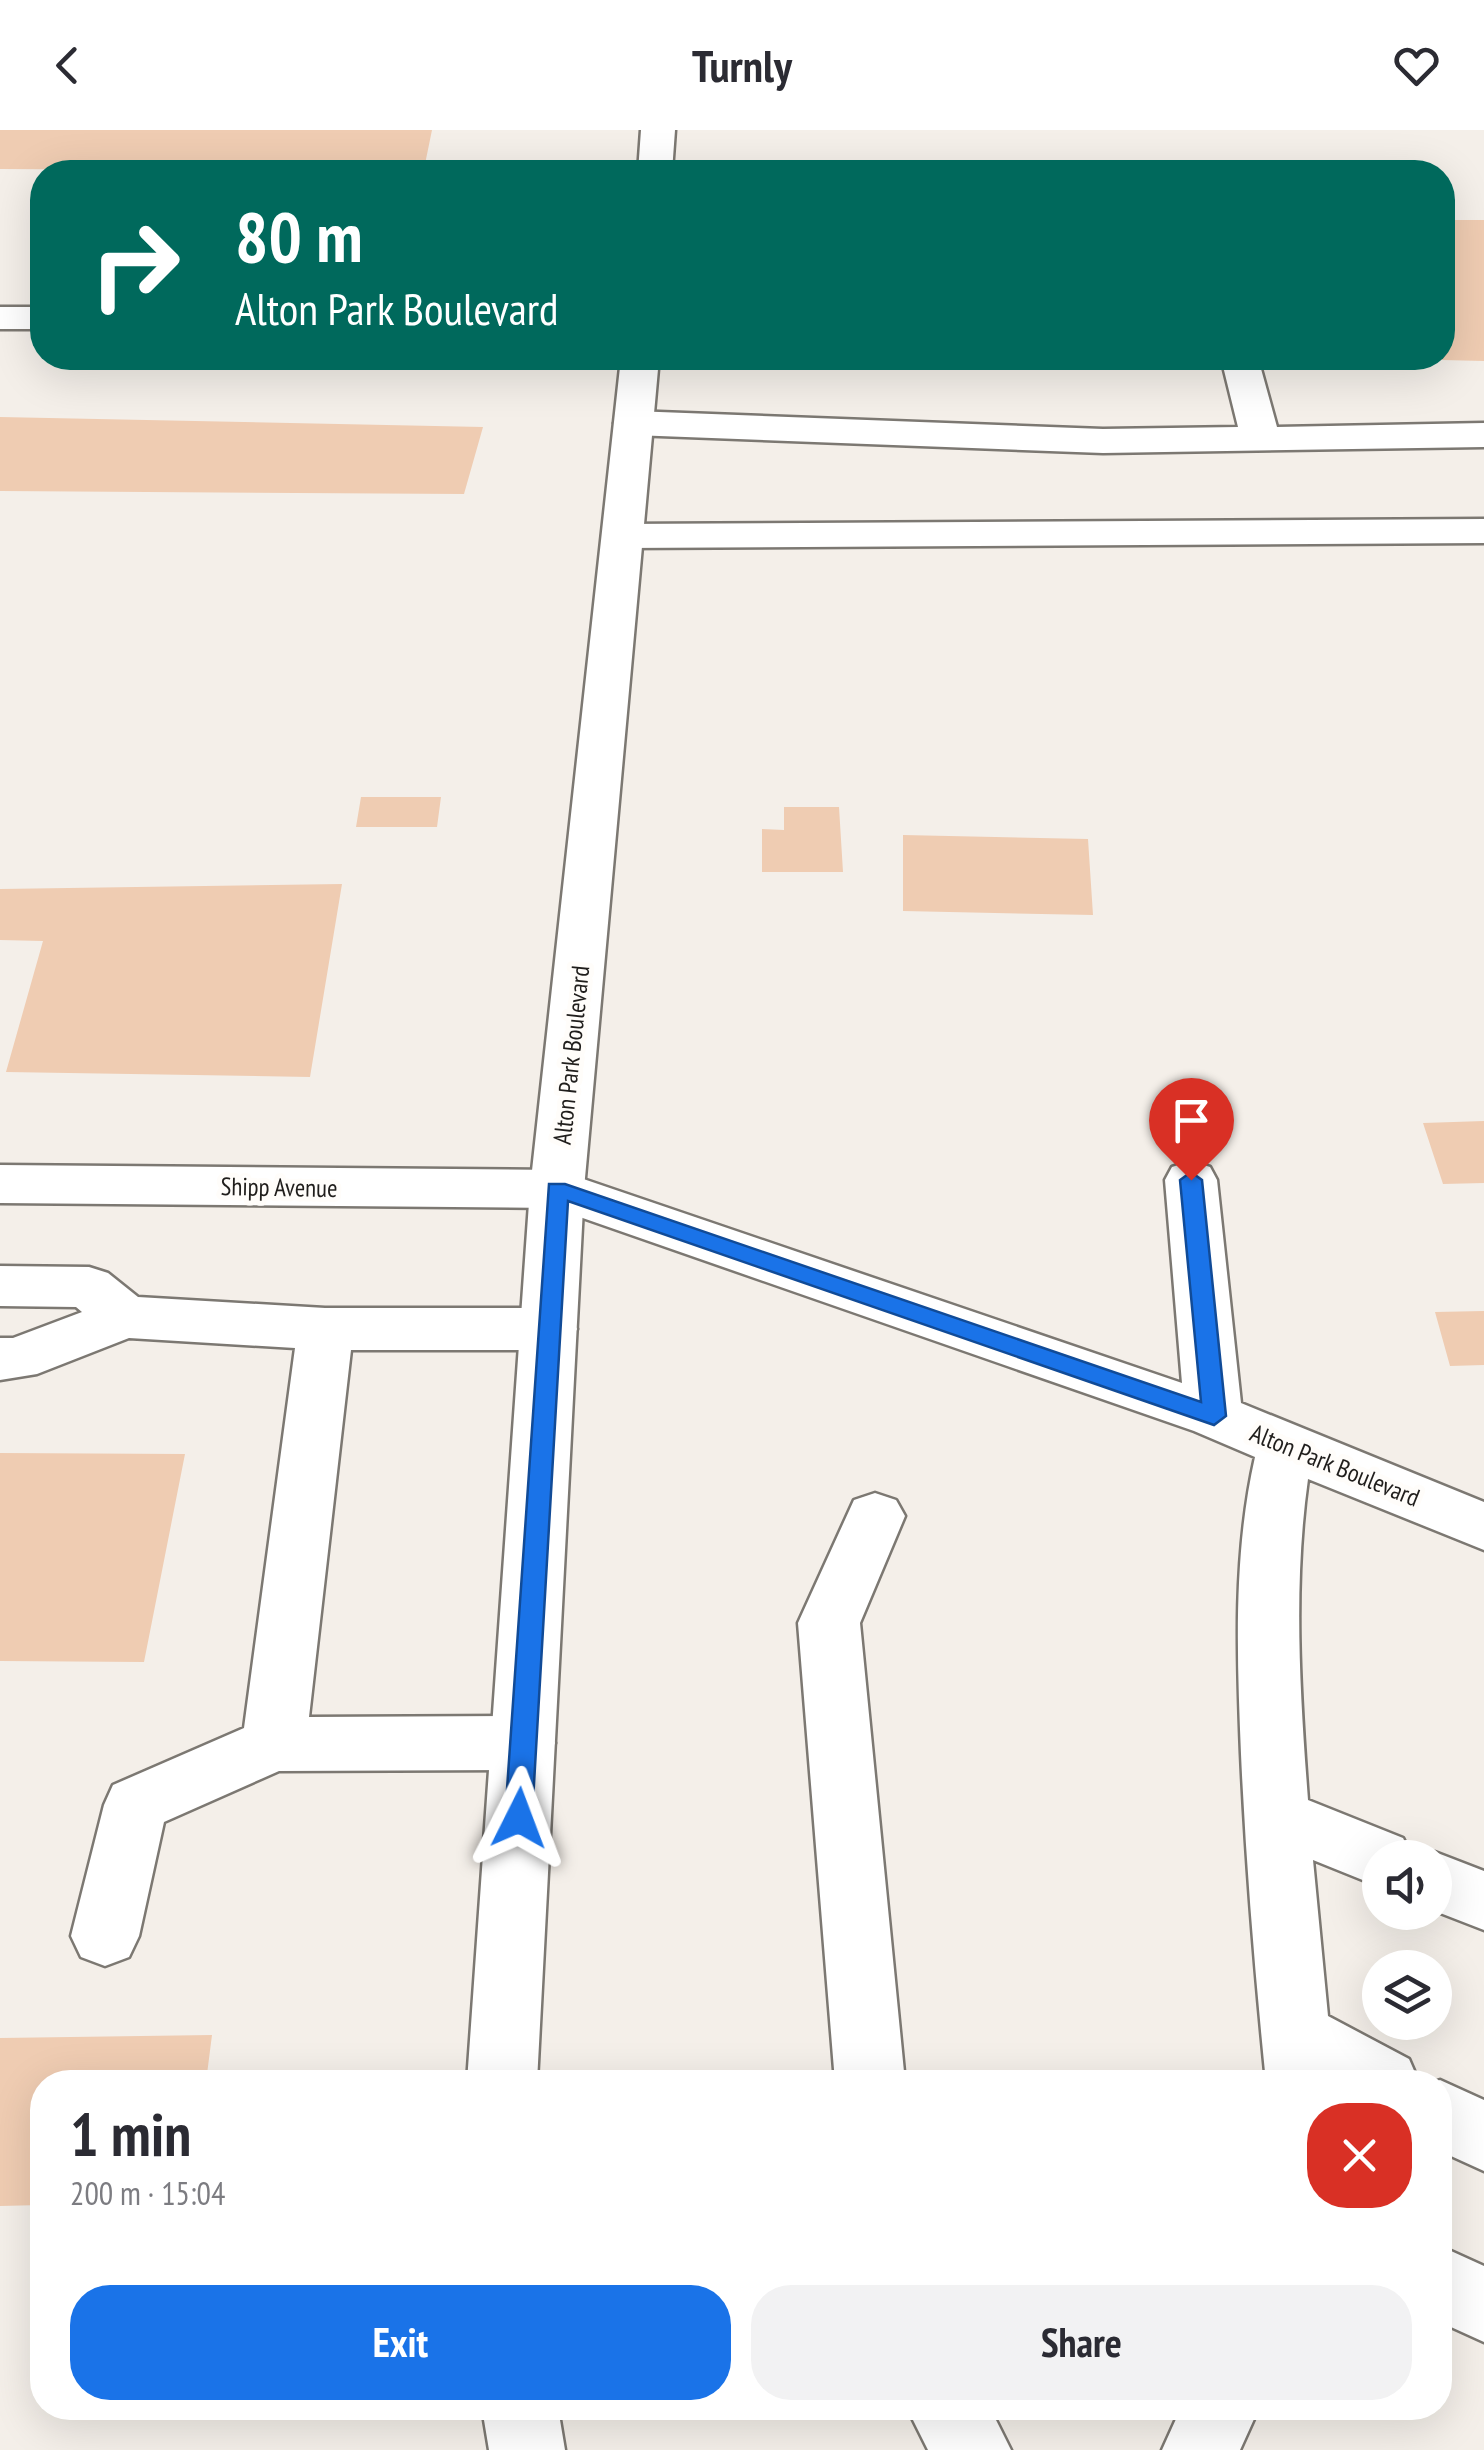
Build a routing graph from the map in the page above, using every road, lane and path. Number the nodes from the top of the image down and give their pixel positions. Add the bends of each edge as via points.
1 (658, 130) edge
2 (656, 160) edge
3 (0, 318) edge
4 (30, 318) edge
5 (639, 370) edge
6 (1243, 370) edge
7 (633, 423) junction
8 (1484, 435) edge
9 (1260, 438) junction
10 (1484, 531) edge
11 (622, 536) junction
12 (1191, 1180) dead end
13 (0, 1184) edge
14 (557, 1189) junction
15 (0, 1286) edge
16 (125, 1317) junction
17 (549, 1328) junction
18 (325, 1329) junction
19 (0, 1360) edge
20 (1214, 1416) junction
21 (1286, 1445) junction
22 (876, 1516) dead end
23 (1484, 1527) edge
24 (523, 1743) junction
25 (274, 1744) junction
26 (1276, 1816) junction
27 (1362, 1851) edge
28 (1452, 1888) edge
29 (1484, 1901) edge
30 (105, 1936) dead end
31 (1298, 2058) edge
32 (503, 2070) edge
33 (869, 2070) edge
34 (1341, 2070) edge
35 (1452, 2121) edge
36 (1484, 2138) edge
37 (1452, 2289) edge
38 (1484, 2306) edge
39 (522, 2420) edge
40 (953, 2420) edge
41 (1215, 2420) edge
42 (528, 2450) edge
43 (973, 2450) edge
44 (1200, 2450) edge

1 - 2 main road
3 - 4 main road
5 - 7 main road, Alton Park Boulevard
6 - 9 main road
7 - 9 main road via 1103,441
7 - 11 main road, Alton Park Boulevard
8 - 9 main road
10 - 11 main road
11 - 14 main road, Alton Park Boulevard
12 - 20 main road
13 - 14 main road, Shipp Avenue
14 - 17 main road
14 - 20 main road, Alton Park Boulevard
15 - 16 main road via 89,1286
16 - 18 main road
16 - 19 main road
17 - 18 main road
17 - 24 main road
18 - 25 main road
20 - 21 main road, Alton Park Boulevard
21 - 23 main road, Alton Park Boulevard
21 - 26 main road via 1272,1501 1267,1622
22 - 33 main road via 829,1623
24 - 25 main road
24 - 32 main road
25 - 30 main road via 136,1805
26 - 27 main road
26 - 31 main road
28 - 29 main road
31 - 34 main road
35 - 36 main road
37 - 38 main road
39 - 42 main road
40 - 43 main road
41 - 44 main road

